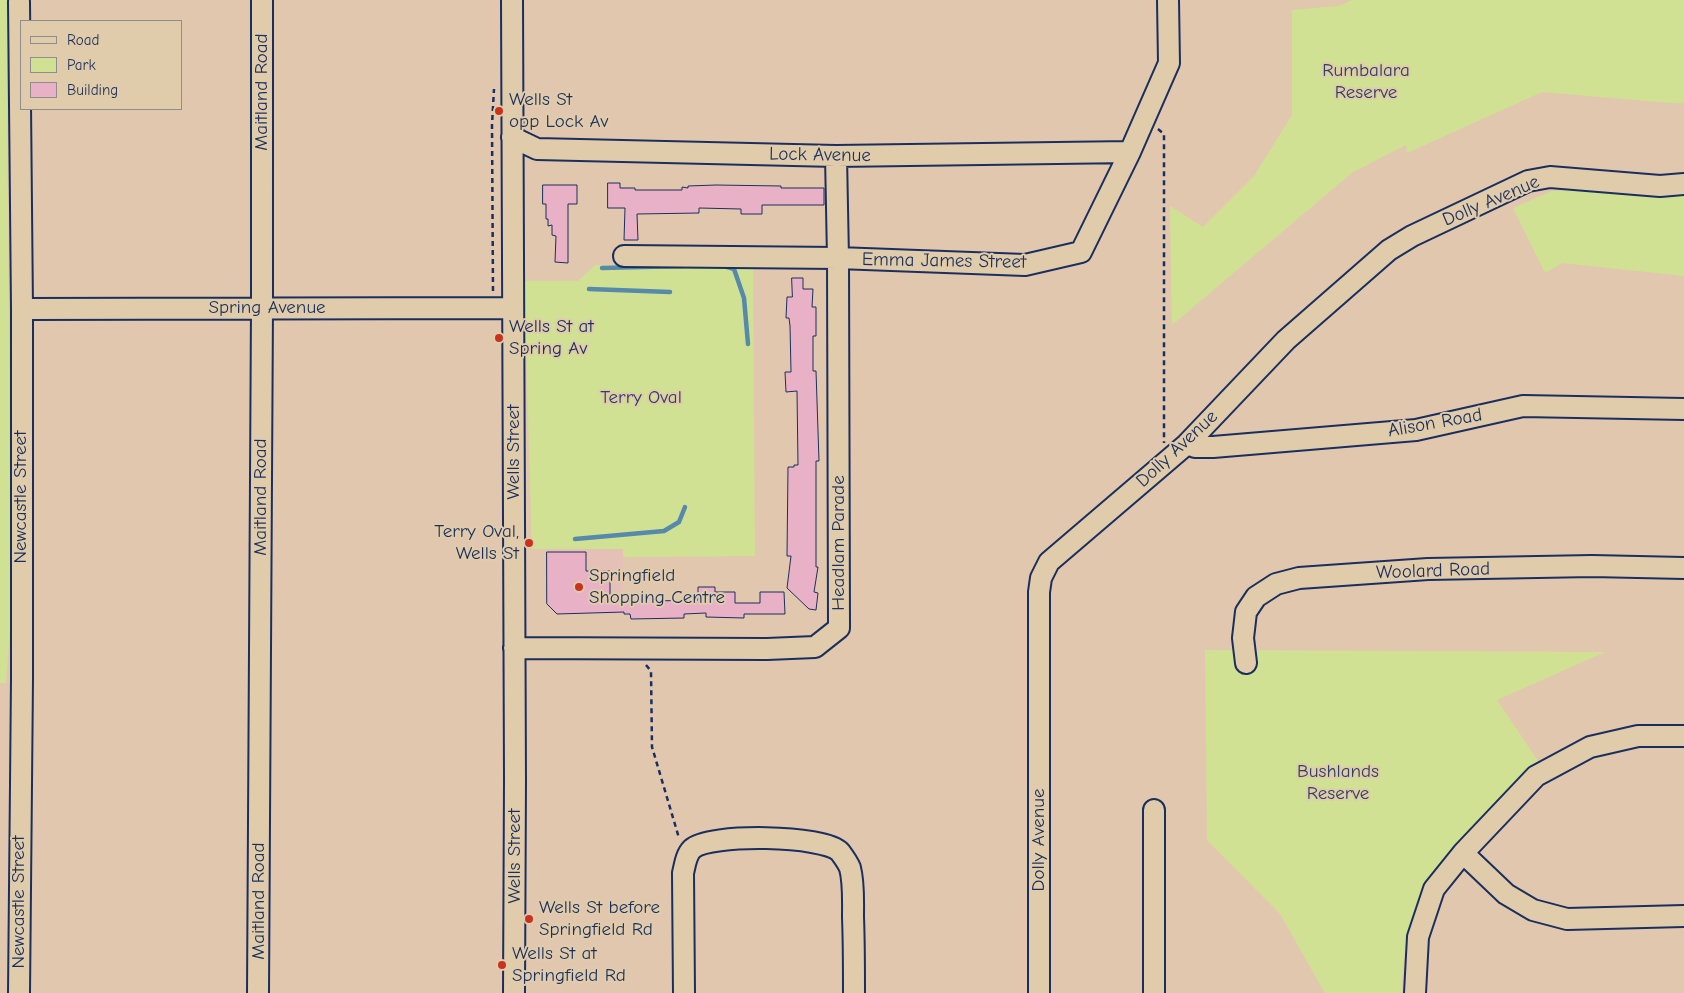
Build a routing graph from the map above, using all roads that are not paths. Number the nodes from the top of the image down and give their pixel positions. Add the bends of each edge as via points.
1 (262, 0) edge
2 (512, 0) edge
3 (1168, 0) edge
4 (19, 2) dead end
5 (20, 104) edge
6 (20, 110) edge
7 (512, 137) junction
8 (1130, 152) junction
9 (836, 156) junction
10 (1684, 184) edge
11 (624, 256) dead end
12 (838, 258) junction
13 (262, 307) junction
14 (513, 308) junction
15 (22, 309) junction
16 (1684, 409) edge
17 (1187, 444) junction
18 (1684, 568) edge
19 (514, 648) junction
20 (1246, 663) dead end
21 (1684, 736) edge
22 (1154, 810) dead end
23 (1463, 853) junction
24 (1684, 916) edge
25 (19, 993) edge
26 (258, 993) edge
27 (514, 993) edge
28 (684, 993) edge
29 (854, 993) edge
30 (1039, 993) edge
31 (1154, 993) edge
32 (1416, 993) edge

1 - 13 street, Maitland Road
2 - 7 street, Wells Street
3 - 8 street, Emma James Street via 1169,63
4 - 5 street, Newcastle Street
6 - 15 street, Newcastle Street
7 - 9 street, Lock Avenue via 537,149
7 - 14 street, Wells Street
8 - 9 street, Lock Avenue
8 - 12 street, Emma James Street via 1081,252 1025,265
9 - 12 street, Headlam Parade
10 - 17 street, Dolly Avenue via 1660,186 1550,177 1528,182 1412,236 1390,250 1286,340
11 - 12 street, Emma James Street
12 - 19 street, Headlam Parade via 839,628 814,647
13 - 14 street, Spring Avenue
13 - 15 street, Spring Avenue
13 - 26 street, Maitland Road
14 - 19 street, Wells Street
15 - 25 street, Newcastle Street
16 - 17 street, Alison Road via 1523,406 1416,430 1214,447
17 - 30 street, Dolly Avenue via 1049,562 1041,578
18 - 20 street, Woolard Road via 1428,569 1299,578 1276,584 1256,596 1246,612 1243,638
19 - 27 street, Wells Street
21 - 23 street via 1638,736 1590,747 1536,776
22 - 31 street
23 - 24 street via 1506,894 1533,910 1567,919
23 - 32 street via 1431,897 1418,937
28 - 29 street via 683,873 686,860 691,849 701,843 739,838 801,840 824,843 839,850 849,867 853,891

